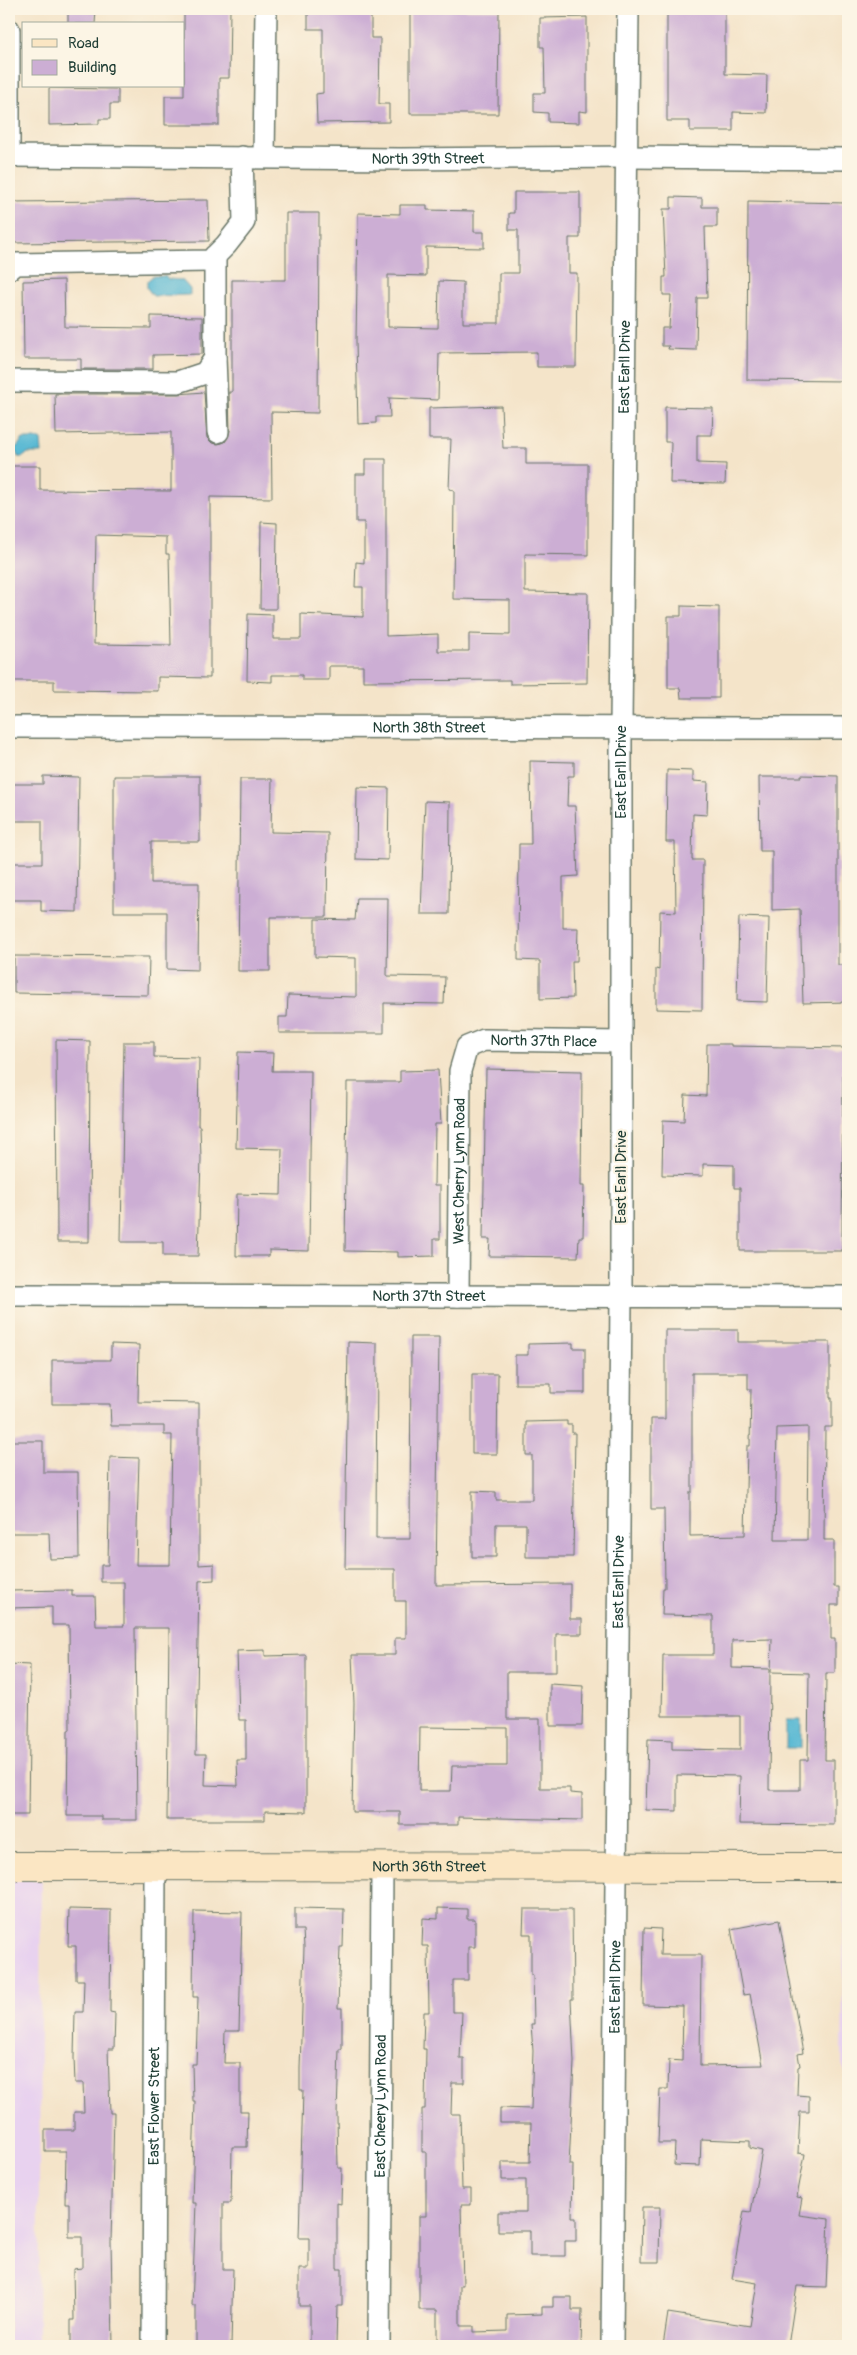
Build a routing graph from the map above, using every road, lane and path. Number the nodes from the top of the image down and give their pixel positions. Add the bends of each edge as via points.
1 (266, 9) edge
2 (628, 9) edge
3 (9, 30) edge
4 (9, 156) edge
5 (235, 157) junction
6 (264, 157) junction
7 (628, 157) junction
8 (848, 159) edge
9 (215, 256) junction
10 (9, 269) edge
11 (215, 358) junction
12 (9, 381) edge
13 (218, 432) dead end
14 (9, 727) edge
15 (621, 727) junction
16 (848, 728) edge
17 (621, 1042) junction
18 (467, 1047) joint
19 (9, 1295) edge
20 (458, 1296) junction
21 (621, 1296) junction
22 (848, 1297) edge
23 (9, 1866) edge
24 (155, 1866) junction
25 (382, 1866) junction
26 (615, 1866) junction
27 (848, 1867) edge
28 (153, 2346) edge
29 (379, 2346) edge
30 (612, 2346) edge

1 - 6 street
2 - 7 street, East Earll Drive
3 - 4 street
4 - 5 street, North 39th Street
5 - 6 street, North 39th Street
5 - 9 street via 244,222
6 - 7 street, North 39th Street via 401,160
7 - 8 street, North 39th Street
7 - 15 street, East Earll Drive
9 - 10 street via 210,261 15,264
9 - 11 street
11 - 12 street via 205,373 178,382
11 - 13 street
14 - 15 street, North 38th Street
15 - 16 street, North 38th Street
15 - 17 street, East Earll Drive
17 - 18 street, North 37th Place via 484,1040
17 - 21 street, East Earll Drive
18 - 20 street, West Cherry Lynn Road via 460,1071
19 - 20 street, North 37th Street
20 - 21 street, North 37th Street
21 - 22 street, North 37th Street
21 - 26 street, East Earll Drive
23 - 24 main road, North 36th Street
24 - 25 main road, North 36th Street
24 - 28 street, East Flower Street
25 - 26 main road, North 36th Street
25 - 29 street, East Cheery Lynn Road
26 - 27 main road, North 36th Street
26 - 30 street, East Earll Drive

